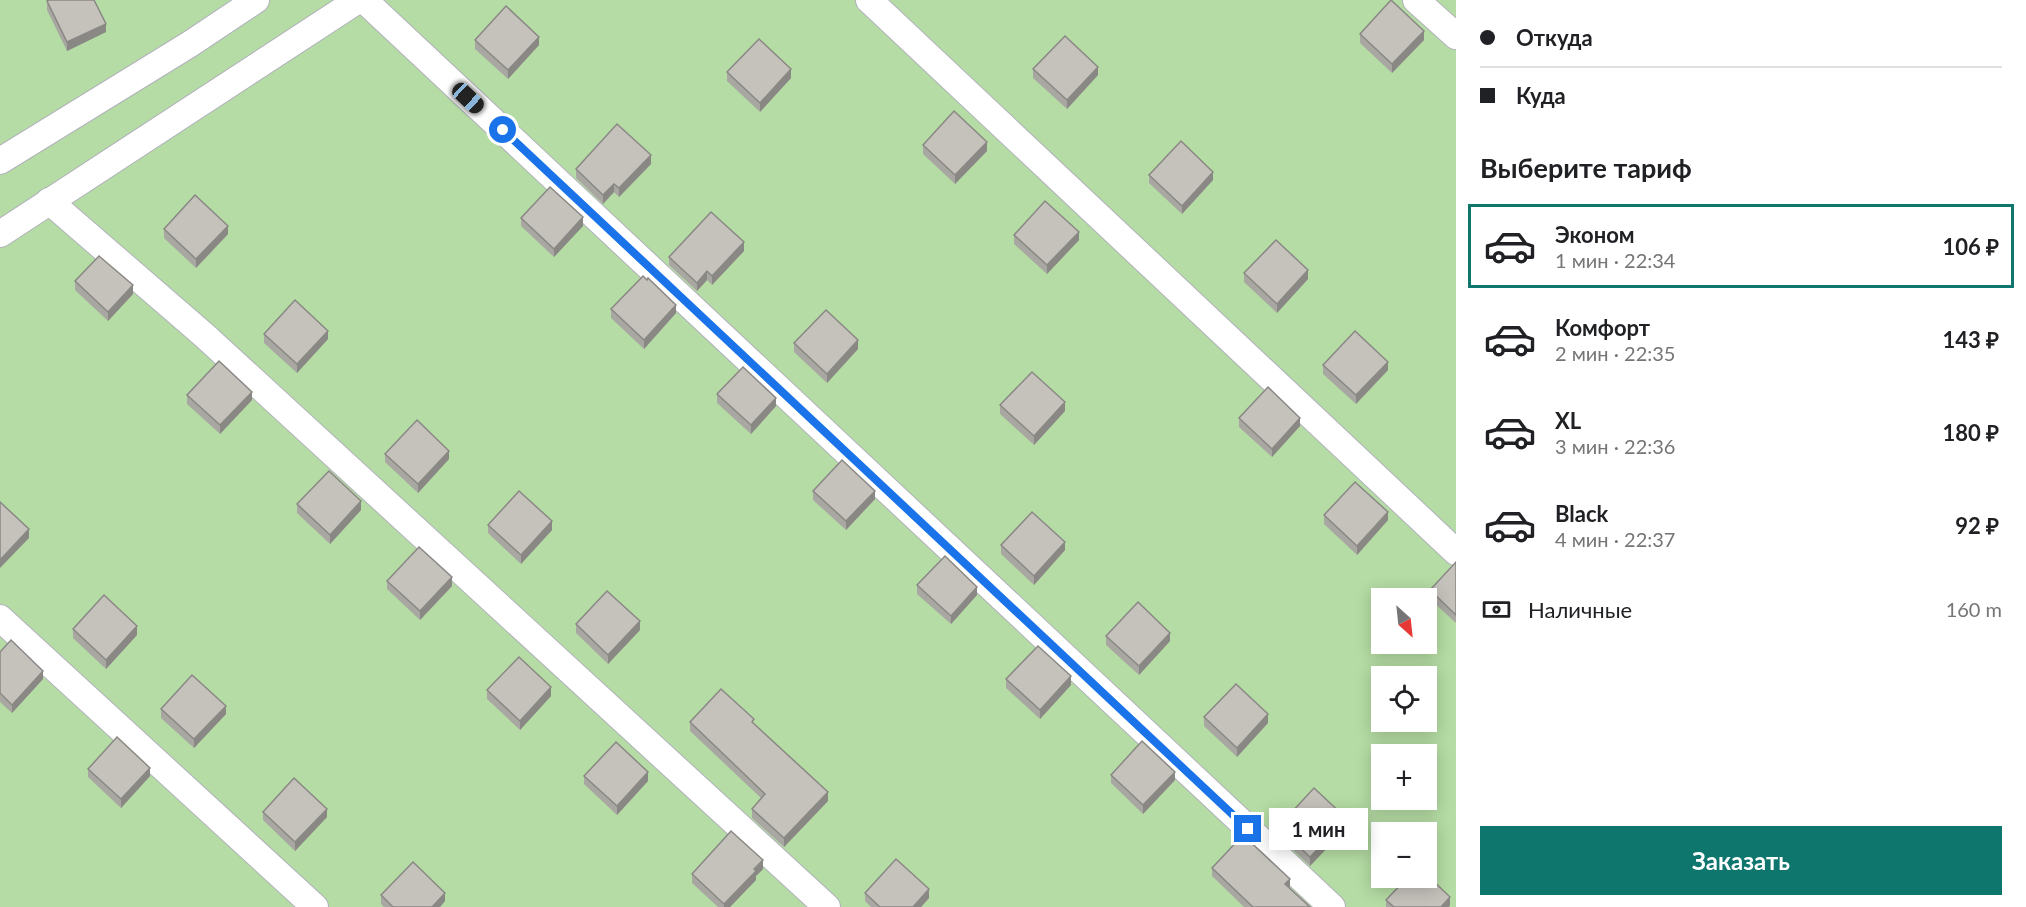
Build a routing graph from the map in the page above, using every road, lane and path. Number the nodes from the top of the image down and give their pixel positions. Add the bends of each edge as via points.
1 (256, 0) edge
2 (358, 0) edge
3 (364, 0) edge
4 (868, 0) edge
5 (1416, 0) edge
6 (1456, 36) edge
7 (0, 161) edge
8 (49, 201) junction
9 (0, 234) edge
10 (1456, 552) edge
11 (0, 618) edge
12 (315, 907) edge
13 (827, 907) edge
14 (1332, 907) edge

1 - 7 lane
2 - 8 lane
3 - 14 lane
4 - 10 lane
5 - 6 lane
8 - 9 lane
8 - 13 lane via 205,336
11 - 12 lane

